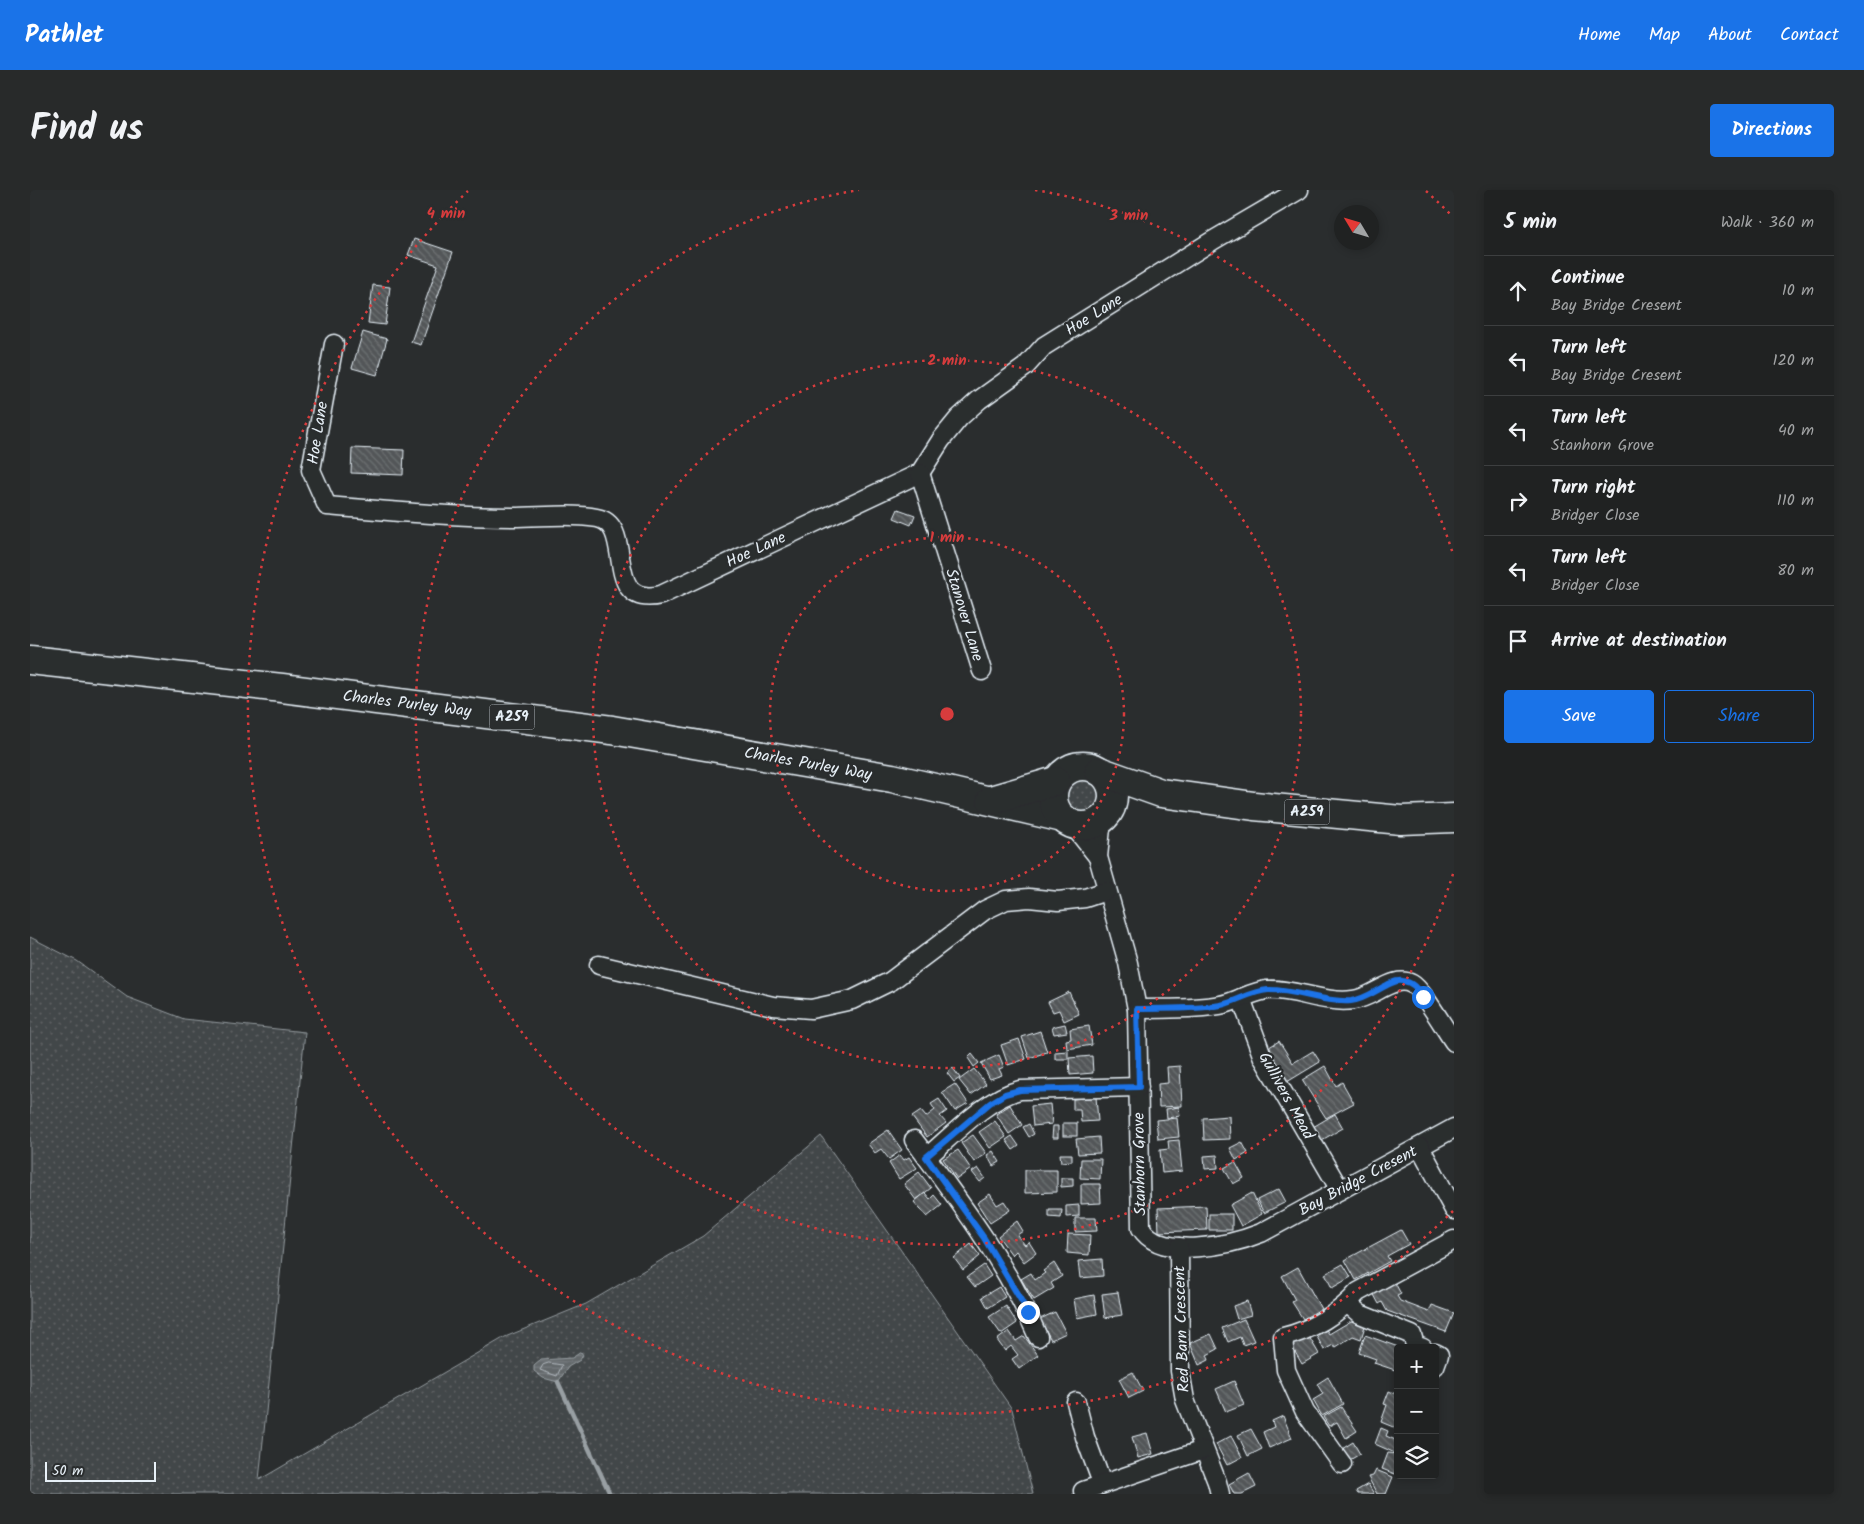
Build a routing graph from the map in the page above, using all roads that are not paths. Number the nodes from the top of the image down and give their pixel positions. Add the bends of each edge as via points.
1 (1300, 190) edge
2 (334, 344) dead end
3 (920, 473) junction
4 (30, 660) edge
5 (982, 671) dead end
6 (1099, 771) junction
7 (1056, 781) junction
8 (1161, 793) junction
9 (989, 801) junction
10 (1107, 811) junction
11 (1454, 818) edge
12 (1067, 821) junction
13 (1098, 857) junction
14 (1106, 890) junction
15 (599, 965) dead end
16 (1241, 998) junction
17 (1137, 1009) junction
18 (1454, 1042) edge
19 (1139, 1087) junction
20 (1454, 1128) edge
21 (914, 1140) dead end
22 (1420, 1147) junction
23 (926, 1157) junction
24 (1340, 1190) junction
25 (1454, 1210) edge
26 (1261, 1234) joint
27 (1454, 1240) edge
28 (1180, 1247) junction
29 (1348, 1304) junction
30 (1038, 1337) dead end
31 (1415, 1344) edge
32 (1076, 1402) dead end
33 (1203, 1450) junction
34 (1342, 1464) dead end
35 (1102, 1483) junction
36 (1083, 1491) dead end
37 (1220, 1494) edge

1 - 3 street, Hoe Lane via 1044,346 1025,367 959,418
2 - 3 street, Hoe Lane via 311,470 327,506 512,517 585,515 604,519 614,528 623,577 638,594 650,597
3 - 5 street, Stanover Lane
4 - 9 main road, Charles Purley Way / A259 via 612,730 892,778
6 - 7 main road via 1080,766
6 - 8 main road, A259
6 - 10 main road via 1111,786
7 - 9 main road, Charles Purley Way / A259
7 - 12 main road via 1053,801
8 - 10 main road, A259
8 - 11 main road, A259 via 1401,820
9 - 12 main road, Charles Purley Way / A259
10 - 12 main road via 1088,825
10 - 13 street, Stanhorn Grove
12 - 13 street, Stanhorn Grove
13 - 14 street, Stanhorn Grove
14 - 15 street via 1085,898 1058,901 1006,900 985,910 891,981 852,1000 811,1009 773,1006
14 - 17 street, Stanhorn Grove via 1128,963
16 - 17 street via 1200,1008
16 - 18 street via 1267,990 1352,1001 1368,998 1388,984 1402,980 1414,984
16 - 24 street, Gullivers Mead via 1262,1058
17 - 19 street, Stanhorn Grove
19 - 23 street via 1020,1090 1005,1094
19 - 28 street, Stanhorn Grove via 1141,1228 1156,1243
20 - 22 street, Bay Bridge Cresent
21 - 23 street
22 - 24 street, Bay Bridge Cresent
22 - 25 street
23 - 30 street via 1006,1273
24 - 26 street, Bay Bridge Cresent
26 - 28 street, Stanhorn Grove via 1239,1242
27 - 29 street via 1358,1292
28 - 33 street, Red Barn Crescent via 1180,1371 1185,1400
29 - 31 street via 1360,1314 1412,1335
29 - 34 street via 1293,1335 1283,1337 1286,1370 1305,1412
32 - 35 street
33 - 35 street
33 - 37 street, Red Barn Crescent
35 - 36 street

